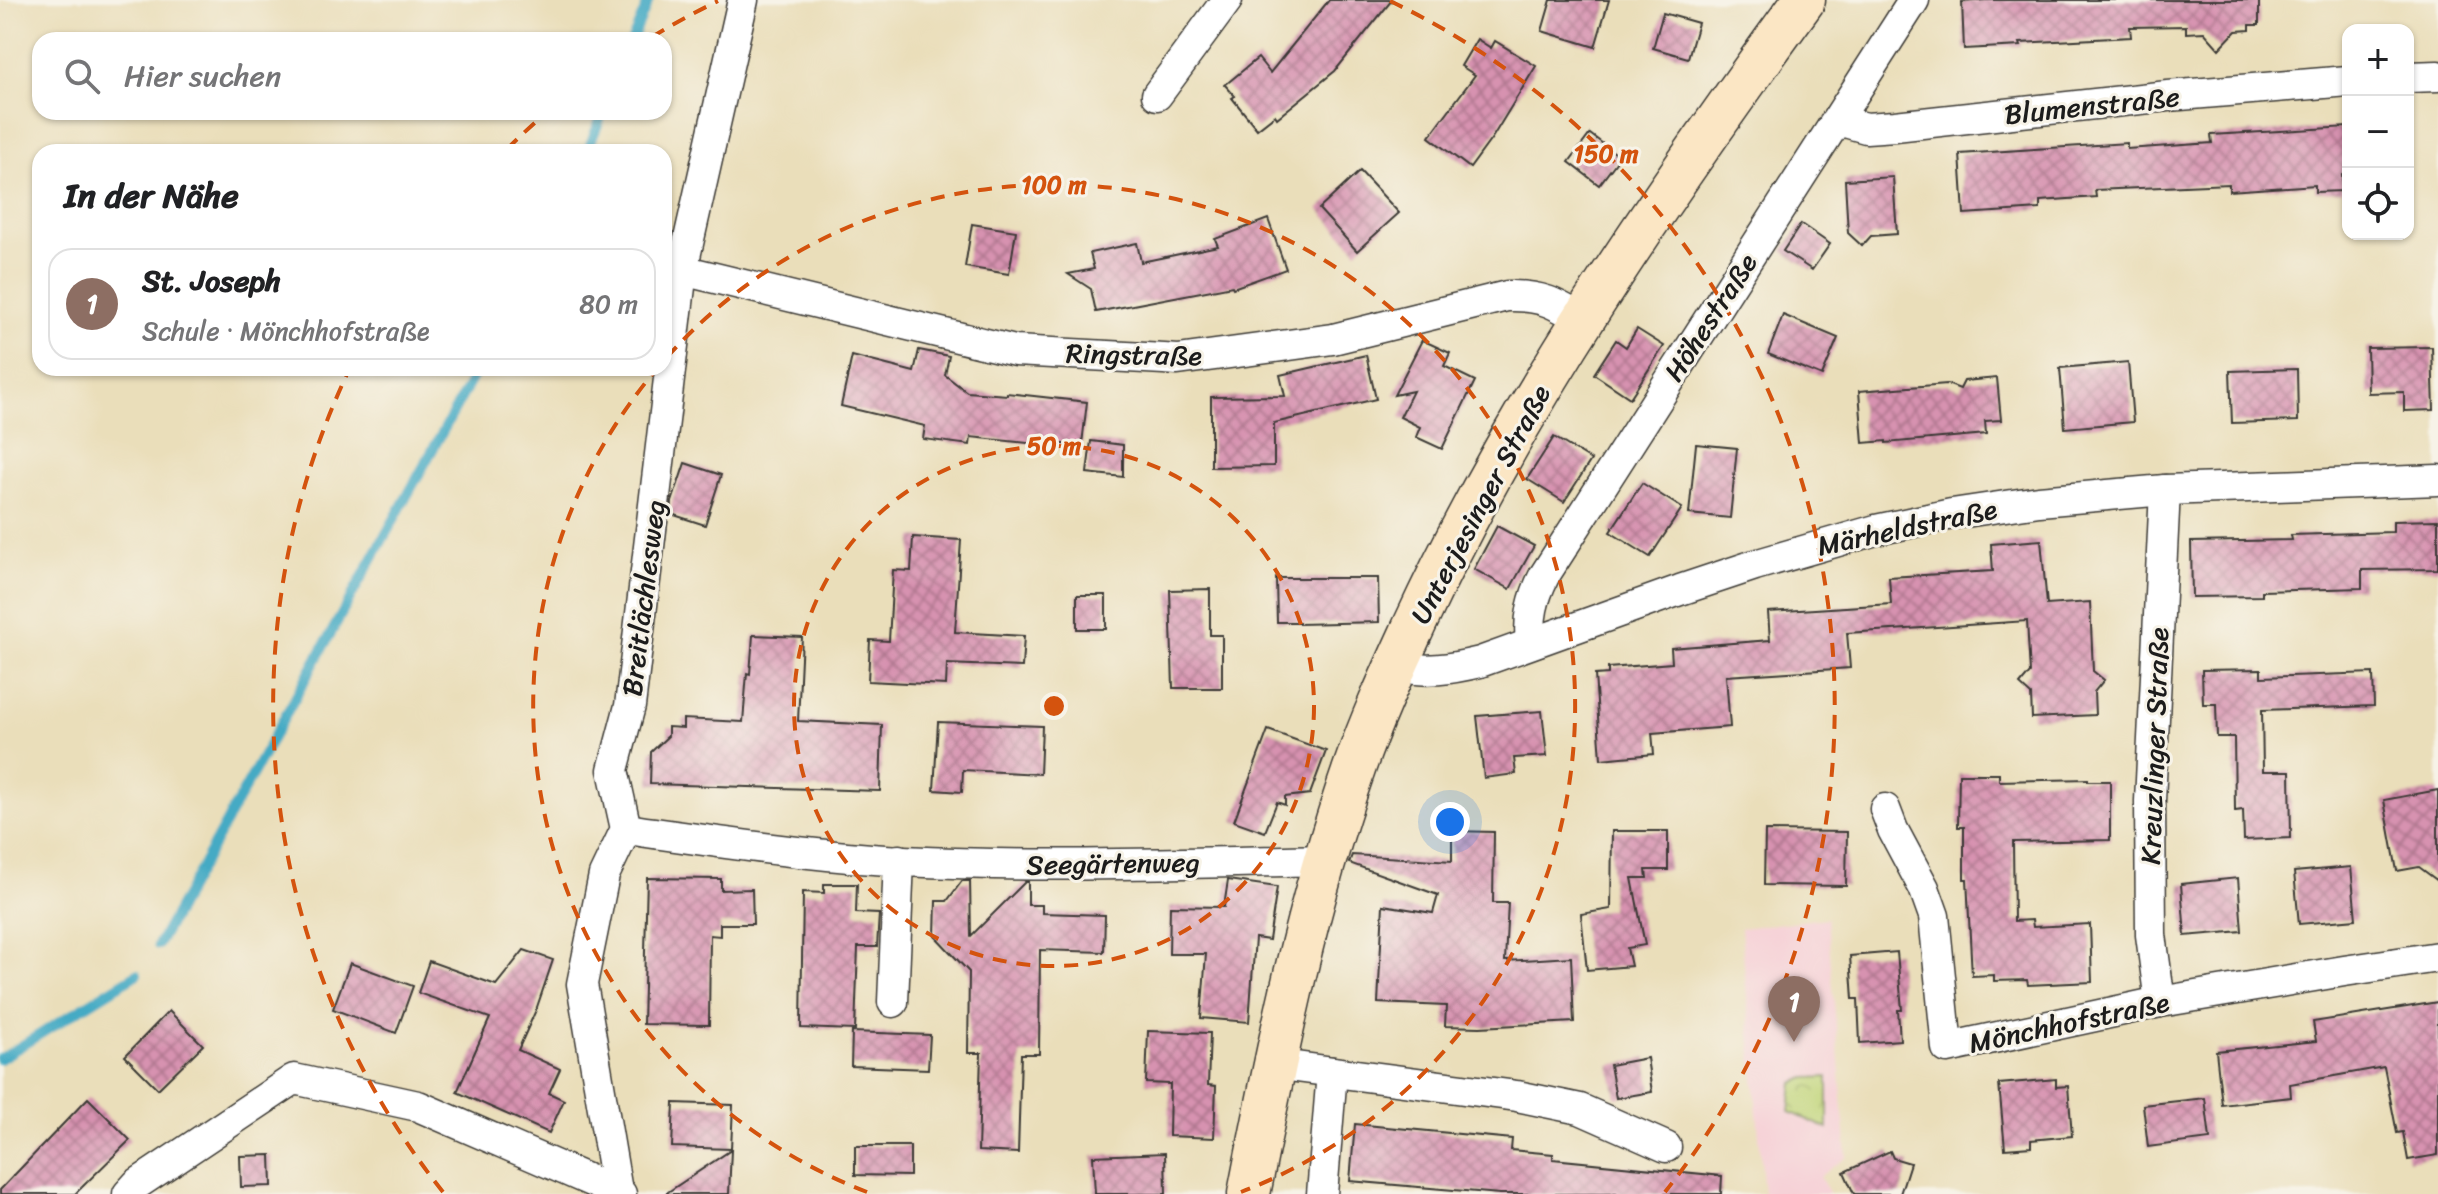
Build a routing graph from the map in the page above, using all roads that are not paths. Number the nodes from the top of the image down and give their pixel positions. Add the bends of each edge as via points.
1 (743, 0) edge
2 (1227, 0) edge
3 (1804, 0) edge
4 (1914, 0) edge
5 (2438, 76) edge
6 (2414, 77) edge
7 (2342, 81) edge
8 (1157, 95) dead end
9 (1838, 120) junction
10 (682, 270) junction
11 (1583, 320) junction
12 (672, 354) edge
13 (669, 376) edge
14 (2438, 480) edge
15 (2165, 490) junction
16 (1531, 643) junction
17 (1396, 666) junction
18 (1885, 809) dead end
19 (626, 829) junction
20 (899, 860) junction
21 (1326, 860) junction
22 (2438, 957) edge
23 (893, 1002) dead end
24 (2160, 1002) junction
25 (1273, 1064) junction
26 (1332, 1072) junction
27 (1666, 1147) dead end
28 (619, 1192) edge
29 (128, 1194) edge
30 (1249, 1194) edge
31 (1322, 1194) edge

1 - 10 street, Breitlächlesweg
2 - 8 street
3 - 11 main road, Unterjesinger Straße
4 - 9 street, Höhestraße
5 - 6 street
7 - 9 street, Blumenstraße via 1895,126 1866,128
9 - 16 street, Höhestraße via 1544,576 1533,596
10 - 11 street, Ringstraße via 1015,351 1178,360 1333,339 1507,296 1549,300
10 - 12 street, Breitlächlesweg
11 - 17 main road, Unterjesinger Straße via 1462,527
13 - 19 street, Breitlächlesweg via 630,706 613,770
14 - 15 street, Märheldstraße
15 - 16 street, Märheldstraße via 1992,507 1876,530 1718,577
15 - 24 street, Kreuzlinger Straße via 2150,801 2151,935
16 - 17 street, Märheldstraße via 1455,668 1418,671
17 - 21 main road, Unterjesinger Straße via 1355,765
18 - 24 street, Mönchhofstraße via 1934,916 1947,1048
19 - 20 street, Seegärtenweg
19 - 28 street via 604,875 582,984
20 - 21 street, Seegärtenweg
20 - 23 street
21 - 25 main road, Unterjesinger Straße
22 - 24 street, Mönchhofstraße
25 - 26 street
25 - 30 main road, Unterjesinger Straße
26 - 27 street via 1580,1109
26 - 31 street
28 - 29 street via 418,1106 294,1079

